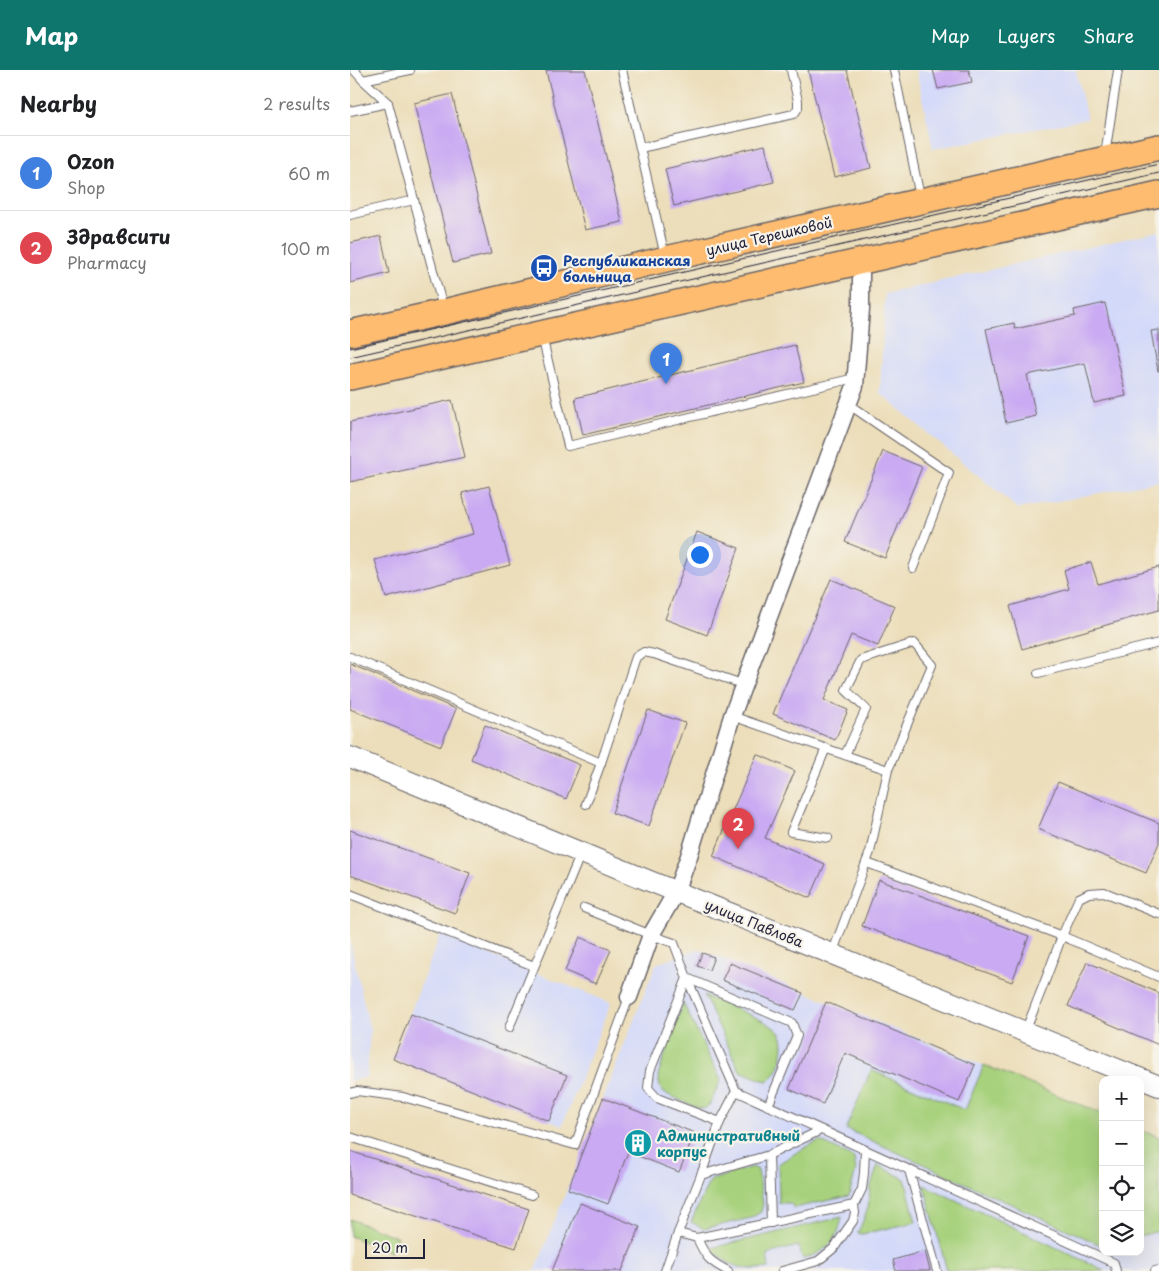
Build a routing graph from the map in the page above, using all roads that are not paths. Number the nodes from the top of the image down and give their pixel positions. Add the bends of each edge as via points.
1 (354, 70) edge
2 (410, 70) edge
3 (622, 70) edge
4 (791, 70) edge
5 (894, 70) edge
6 (1118, 70) edge
7 (363, 80) junction
8 (388, 103) junction
9 (350, 111) edge
10 (640, 148) junction
11 (1159, 148) edge
12 (1104, 160) junction
13 (1159, 194) edge
14 (414, 200) junction
15 (921, 202) junction
16 (350, 215) edge
17 (666, 259) junction
18 (861, 262) junction
19 (444, 312) junction
20 (350, 333) edge
21 (542, 334) junction
22 (350, 377) edge
23 (855, 378) junction
24 (848, 404) junction
25 (912, 568) dead end
26 (1159, 643) edge
27 (350, 657) edge
28 (1038, 674) dead end
29 (744, 685) junction
30 (732, 716) junction
31 (826, 748) junction
32 (845, 755) junction
33 (350, 757) edge
34 (601, 763) junction
35 (888, 770) junction
36 (586, 804) dead end
37 (828, 838) dead end
38 (581, 853) junction
39 (866, 863) junction
40 (676, 892) junction
41 (350, 894) edge
42 (584, 908) dead end
43 (1159, 914) edge
44 (651, 935) junction
45 (1062, 936) junction
46 (832, 954) junction
47 (534, 966) junction
48 (1159, 977) edge
49 (687, 978) junction
50 (629, 997) joint
51 (509, 1028) dead end
52 (1025, 1032) junction
53 (1159, 1086) edge
54 (736, 1092) junction
55 (350, 1093) edge
56 (768, 1106) junction
57 (720, 1122) junction
58 (821, 1130) junction
59 (350, 1137) edge
60 (865, 1150) junction
61 (769, 1155) junction
62 (909, 1170) junction
63 (701, 1175) junction
64 (532, 1195) dead end
65 (854, 1205) junction
66 (771, 1223) junction
67 (678, 1233) junction
68 (698, 1238) junction
69 (1159, 1270) edge
70 (665, 1271) edge
71 (728, 1271) edge
72 (782, 1271) edge
73 (937, 1271) edge
74 (1116, 1271) edge
75 (1155, 1271) edge

1 - 7 lane
2 - 7 lane
3 - 10 lane
4 - 10 lane via 798,101 794,114
5 - 15 lane
6 - 12 lane
7 - 8 lane
8 - 9 lane
8 - 14 lane
10 - 17 lane
11 - 12 main road, улица Терешковой
12 - 15 main road, улица Терешковой
13 - 18 main road
14 - 16 lane
14 - 19 lane
15 - 17 main road, улица Терешковой
17 - 19 main road, улица Терешковой
18 - 21 main road
18 - 23 street
19 - 20 main road, улица Терешковой
21 - 22 main road
21 - 23 lane via 568,446
23 - 24 street
24 - 25 lane via 949,473
24 - 29 street
26 - 28 lane
27 - 34 lane
29 - 30 street
29 - 34 lane via 644,652 636,657
30 - 31 lane
30 - 40 street
31 - 32 lane
31 - 37 lane via 791,832
32 - 35 lane
32 - 35 lane via 866,710 846,690 862,660 914,643 932,665
33 - 38 street, улица Павлова
34 - 36 lane
35 - 39 lane
38 - 40 street, улица Павлова
38 - 47 lane
39 - 45 lane
39 - 46 lane
40 - 44 street
40 - 46 street, улица Павлова
41 - 47 lane
42 - 44 lane
43 - 45 lane via 1104,892 1089,893 1079,898
44 - 49 lane via 674,942
44 - 50 street
45 - 48 lane
45 - 52 lane
46 - 52 street, улица Павлова
47 - 51 lane
49 - 54 lane
49 - 56 lane via 792,1023 797,1036
49 - 57 lane via 650,1071 648,1088 657,1098
50 - 55 lane via 575,1145 403,1097
52 - 53 street, улица Павлова
54 - 56 lane
54 - 57 lane
56 - 58 lane
57 - 63 lane
58 - 60 lane
58 - 61 lane
59 - 64 lane
60 - 62 lane
60 - 65 lane via 862,1189
61 - 63 lane
61 - 66 lane
62 - 73 lane
62 - 74 lane via 1114,1263
63 - 67 lane
65 - 66 lane
65 - 72 lane via 853,1221 834,1248 818,1261
66 - 68 lane
67 - 68 lane
67 - 70 lane
68 - 71 lane via 705,1256
69 - 75 lane

